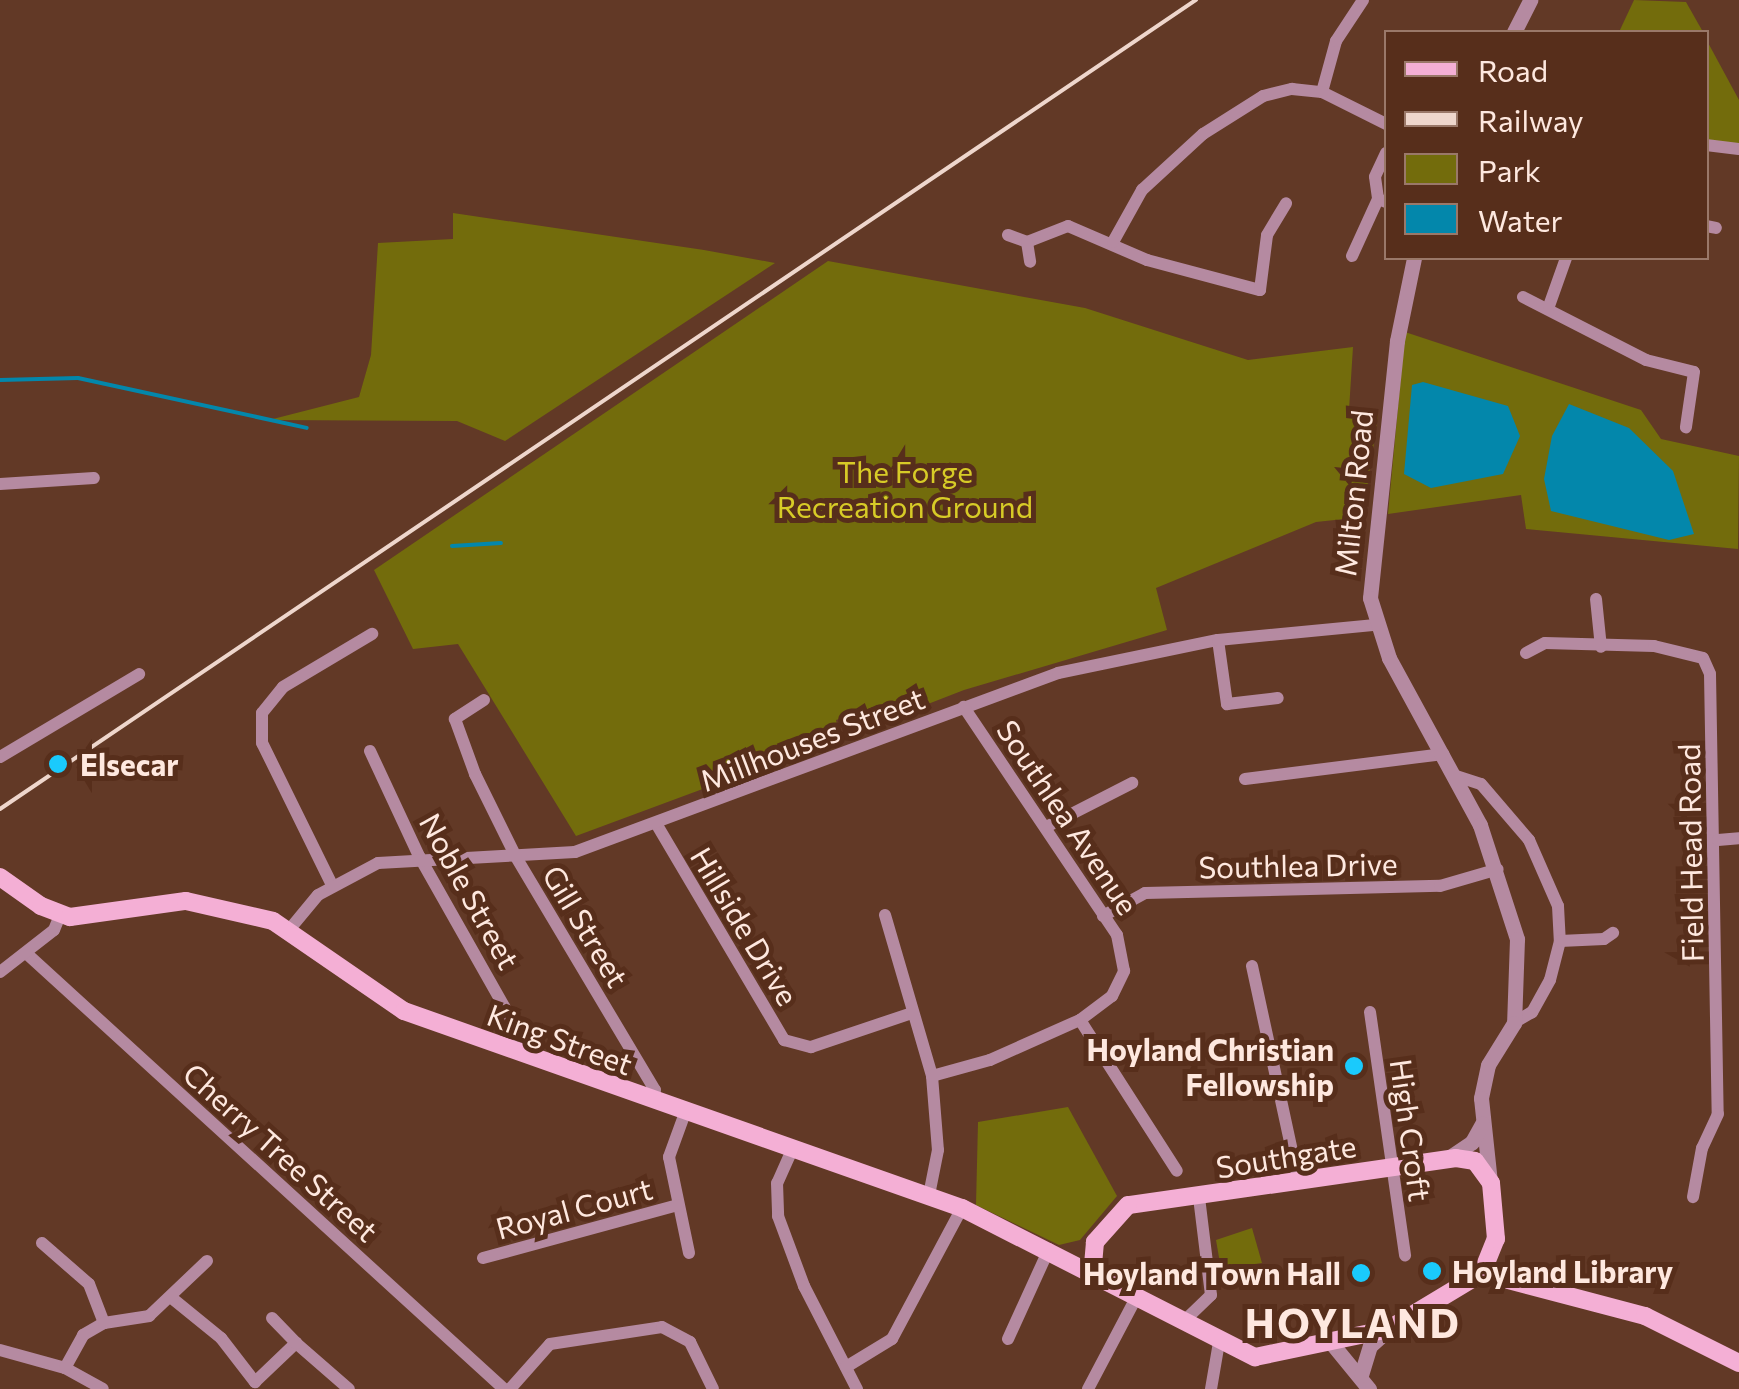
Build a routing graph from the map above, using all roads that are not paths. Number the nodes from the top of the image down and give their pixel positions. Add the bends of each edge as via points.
1 (1363, 0) edge
2 (1530, 0) edge
3 (1515, 30) edge
4 (1322, 92) junction
5 (1384, 123) edge
6 (1709, 145) edge
7 (1739, 149) edge
8 (1384, 157) edge
9 (1382, 200) edge
10 (1286, 203) dead end
11 (1008, 234) dead end
12 (1027, 242) junction
13 (1113, 242) junction
14 (1352, 256) dead end
15 (1414, 260) edge
16 (1565, 260) edge
17 (1030, 262) dead end
18 (1523, 297) dead end
19 (1549, 306) junction
20 (1686, 426) dead end
21 (94, 478) dead end
22 (0, 484) edge
23 (1596, 599) dead end
24 (1375, 625) junction
25 (372, 634) dead end
26 (1218, 640) junction
27 (1601, 647) junction
28 (1526, 654) dead end
29 (139, 674) dead end
30 (1278, 698) dead end
31 (484, 700) dead end
32 (964, 707) junction
33 (370, 751) dead end
34 (1443, 754) junction
35 (0, 757) edge
36 (1456, 776) junction
37 (1245, 779) dead end
38 (1132, 783) dead end
39 (657, 825) junction
40 (1046, 827) junction
41 (1739, 838) edge
42 (1718, 840) junction
43 (419, 856) junction
44 (516, 858) junction
45 (1498, 869) junction
46 (0, 877) edge
47 (332, 884) junction
48 (60, 915) junction
49 (885, 915) dead end
50 (1103, 916) junction
51 (289, 930) junction
52 (1613, 933) dead end
53 (1560, 940) junction
54 (26, 952) junction
55 (1252, 966) dead end
56 (0, 972) edge
57 (912, 1012) junction
58 (1370, 1012) dead end
59 (1080, 1020) junction
60 (1514, 1023) junction
61 (520, 1055) junction
62 (932, 1076) junction
63 (652, 1102) junction
64 (685, 1114) junction
65 (1482, 1124) junction
66 (792, 1150) junction
67 (1446, 1160) junction
68 (1389, 1168) junction
69 (1177, 1170) dead end
70 (1299, 1183) junction
71 (1490, 1183) junction
72 (929, 1195) junction
73 (1199, 1197) junction
74 (1694, 1197) dead end
75 (678, 1206) junction
76 (962, 1208) junction
77 (1496, 1240) junction
78 (42, 1242) dead end
79 (1096, 1242) junction
80 (1048, 1249) junction
81 (688, 1253) dead end
82 (1405, 1255) dead end
83 (483, 1258) dead end
84 (207, 1260) dead end
85 (1482, 1272) junction
86 (1518, 1277) junction
87 (1104, 1278) junction
88 (1137, 1296) junction
89 (173, 1300) junction
90 (272, 1318) dead end
91 (1182, 1322) junction
92 (104, 1323) junction
93 (1389, 1329) junction
94 (1008, 1340) dead end
95 (1218, 1342) junction
96 (296, 1343) junction
97 (1333, 1345) junction
98 (0, 1350) edge
99 (1739, 1363) edge
100 (846, 1367) junction
101 (65, 1368) junction
102 (1365, 1382) edge
103 (257, 1386) edge
104 (103, 1389) edge
105 (349, 1389) edge
106 (507, 1389) edge
107 (713, 1389) edge
108 (857, 1389) edge
109 (1088, 1389) edge
110 (1211, 1389) edge

1 - 4 street via 1336,41
2 - 3 street
4 - 5 street
4 - 13 street via 1292,88 1263,96 1204,134 1142,190
6 - 7 street
8 - 9 street via 1375,177
9 - 14 street
10 - 13 street via 1267,235 1260,290 1147,260
11 - 12 street
12 - 13 street via 1068,226
12 - 17 street
15 - 24 street, Milton Road via 1371,556
16 - 19 street
18 - 19 street
19 - 20 street via 1646,360 1694,372
21 - 22 street
23 - 27 street
24 - 26 street, Millhouses Street
24 - 34 street, Milton Road
25 - 47 street via 283,687 262,713 262,743
26 - 30 street via 1227,704
26 - 32 street, Millhouses Street via 1058,673
27 - 28 street, Field Head Road via 1545,643
27 - 42 street, Field Head Road via 1654,646 1702,658 1710,674
29 - 35 street
31 - 44 street, Gill Street via 454,720
32 - 39 street, Millhouses Street
32 - 40 street, Southlea Avenue
33 - 43 street, Noble Street
34 - 36 street, Milton Road
34 - 37 street
36 - 45 street, Milton Road
36 - 53 street, Milton Road via 1481,784 1529,840 1548,873
38 - 40 street
39 - 44 street, Millhouses Street via 575,852
39 - 57 street, Hillside Drive via 784,1040 811,1047
40 - 50 street, Southlea Avenue
41 - 42 street
42 - 74 street, Field Head Road via 1718,1114 1696,1150
43 - 44 street, Millhouses Street
43 - 47 street, Millhouses Street via 378,862
43 - 61 street, Noble Street via 519,1033
44 - 63 street, Gill Street via 652,1086
45 - 50 street, Southlea Drive via 1440,886 1145,893
45 - 60 street, Milton Road via 1520,955
46 - 48 main road
47 - 51 street, Millhouses Street
48 - 51 main road, King Street via 186,901 258,916
48 - 54 street via 54,930
49 - 57 street
50 - 59 street, Southlea Avenue via 1124,954 1124,971 1112,996
51 - 61 main road, King Street via 392,1004
52 - 53 street via 1604,940
53 - 60 street, Milton Road via 1544,993 1523,1022
54 - 56 street
54 - 106 street, Cherry Tree Street
55 - 70 street
57 - 62 street
58 - 68 street, High Croft
59 - 62 street, Southlea Avenue via 990,1060
59 - 69 street
60 - 65 street, Milton Road via 1488,1065
61 - 63 main road, King Street
62 - 72 street via 938,1150
63 - 64 main road, King Street
64 - 66 main road, King Street
64 - 75 street via 669,1157
65 - 67 street via 1472,1142
65 - 71 street, Milton Road
66 - 72 main road, King Street
66 - 100 street via 778,1184 778,1216 804,1286
67 - 68 main road, Southgate
67 - 71 main road via 1474,1161
68 - 70 main road, Southgate
68 - 82 street, High Croft
70 - 73 main road, Southgate
71 - 77 main road, Milton Road
72 - 76 main road, King Street
73 - 79 main road, Southgate via 1128,1205
73 - 91 street via 1211,1295
75 - 81 street
75 - 83 street, Royal Court
76 - 80 main road, King Street
76 - 100 street via 892,1338
77 - 85 main road
77 - 86 main road
78 - 92 street via 88,1284
79 - 80 main road via 1075,1252
79 - 87 main road via 1094,1263
80 - 87 main road, King Street
80 - 94 street
84 - 89 street
85 - 86 main road
85 - 93 main road, King Street
86 - 99 main road via 1645,1316
87 - 88 main road, King Street
88 - 91 main road, King Street
88 - 109 street
89 - 92 street via 149,1316
89 - 103 street via 220,1338
90 - 96 street
91 - 95 main road, King Street
92 - 101 street via 82,1335
93 - 97 main road, King Street
93 - 102 street via 1370,1346
95 - 97 main road, King Street via 1264,1357
95 - 110 street
96 - 103 street
96 - 105 street
97 - 102 street
98 - 101 street
100 - 108 street
101 - 104 street
106 - 107 street via 550,1344 662,1327 690,1342

